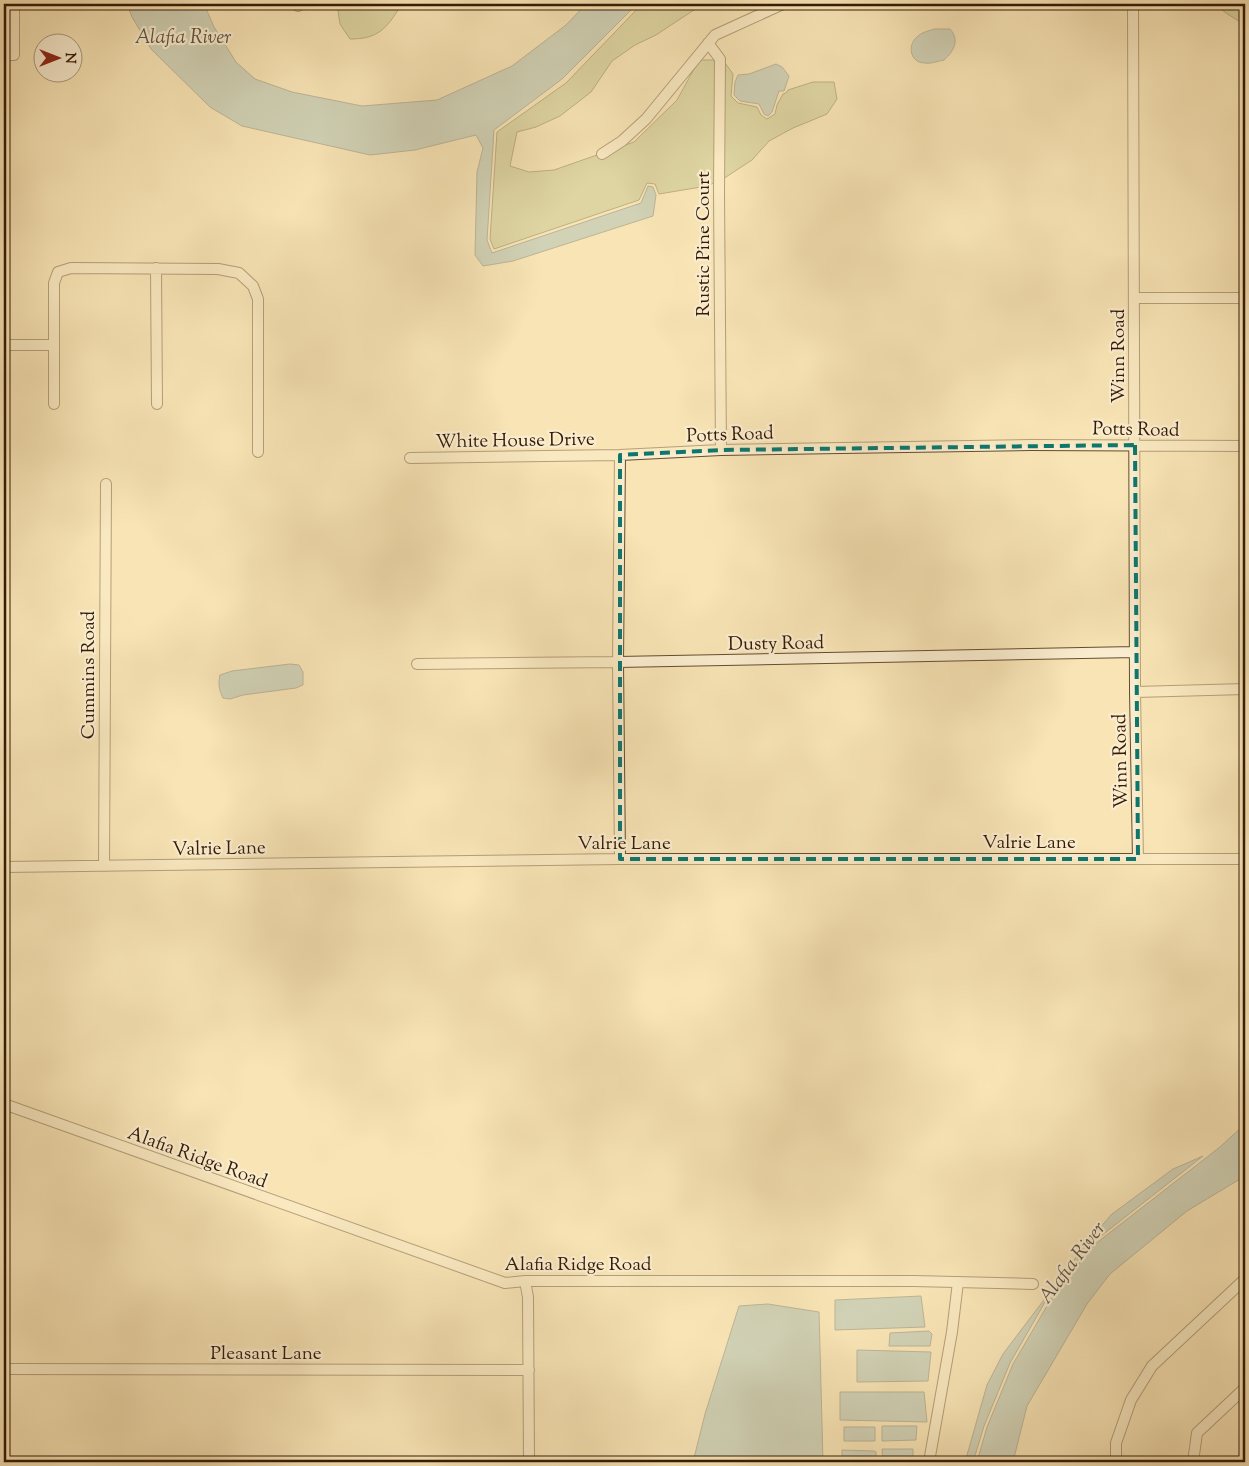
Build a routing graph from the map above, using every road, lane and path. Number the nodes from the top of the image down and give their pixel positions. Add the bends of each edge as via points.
1 (14, 4) edge
2 (783, 4) edge
3 (1133, 4) edge
4 (708, 43) junction
5 (9, 55) edge
6 (602, 154) dead end
7 (156, 268) junction
8 (1134, 298) junction
9 (1245, 298) edge
10 (4, 345) edge
11 (54, 345) junction
12 (54, 404) dead end
13 (157, 404) dead end
14 (1135, 445) junction
15 (1245, 446) edge
16 (721, 450) junction
17 (258, 452) dead end
18 (620, 455) junction
19 (410, 458) dead end
20 (106, 484) dead end
21 (1135, 652) junction
22 (618, 662) junction
23 (417, 664) dead end
24 (1245, 689) edge
25 (1135, 692) junction
26 (620, 859) junction
27 (1138, 859) junction
28 (1245, 859) edge
29 (104, 866) junction
30 (4, 867) edge
31 (4, 1104) edge
32 (1245, 1279) edge
33 (524, 1281) junction
34 (958, 1282) junction
35 (1033, 1284) dead end
36 (4, 1369) edge
37 (529, 1370) junction
38 (1245, 1388) edge
39 (529, 1462) edge
40 (929, 1462) edge
41 (1116, 1462) edge
42 (1192, 1462) edge

1 - 5 street
2 - 4 street via 715,35
3 - 8 street, Winn Road
4 - 6 street via 646,119
4 - 16 street, Rustic Pine Court via 720,59
7 - 11 street via 71,268 58,272 54,283
7 - 13 street
7 - 17 street via 218,269 239,273 253,286 258,299
8 - 9 street
8 - 14 street, Winn Road
10 - 11 street
11 - 12 street
14 - 15 street, Potts Road
14 - 16 street, Potts Road
14 - 21 street, Winn Road
16 - 18 street, Potts Road
18 - 19 street, White House Drive
18 - 22 street
20 - 29 street, Cummins Road
21 - 22 street, Dusty Road
21 - 25 street, Winn Road
22 - 23 street, Dusty Road
22 - 26 street
24 - 25 street
25 - 27 street, Winn Road
26 - 27 street, Valrie Lane
26 - 29 street, Valrie Lane
27 - 28 street, Valrie Lane
29 - 30 street, Valrie Lane
31 - 33 street, Alafia Ridge Road via 505,1283
32 - 41 street via 1152,1366 1131,1400 1116,1443
33 - 34 street, Alafia Ridge Road
33 - 37 street via 528,1297
34 - 35 street, Alafia Ridge Road
34 - 40 street
36 - 37 street, Pleasant Lane
37 - 39 street
38 - 42 street via 1197,1433

